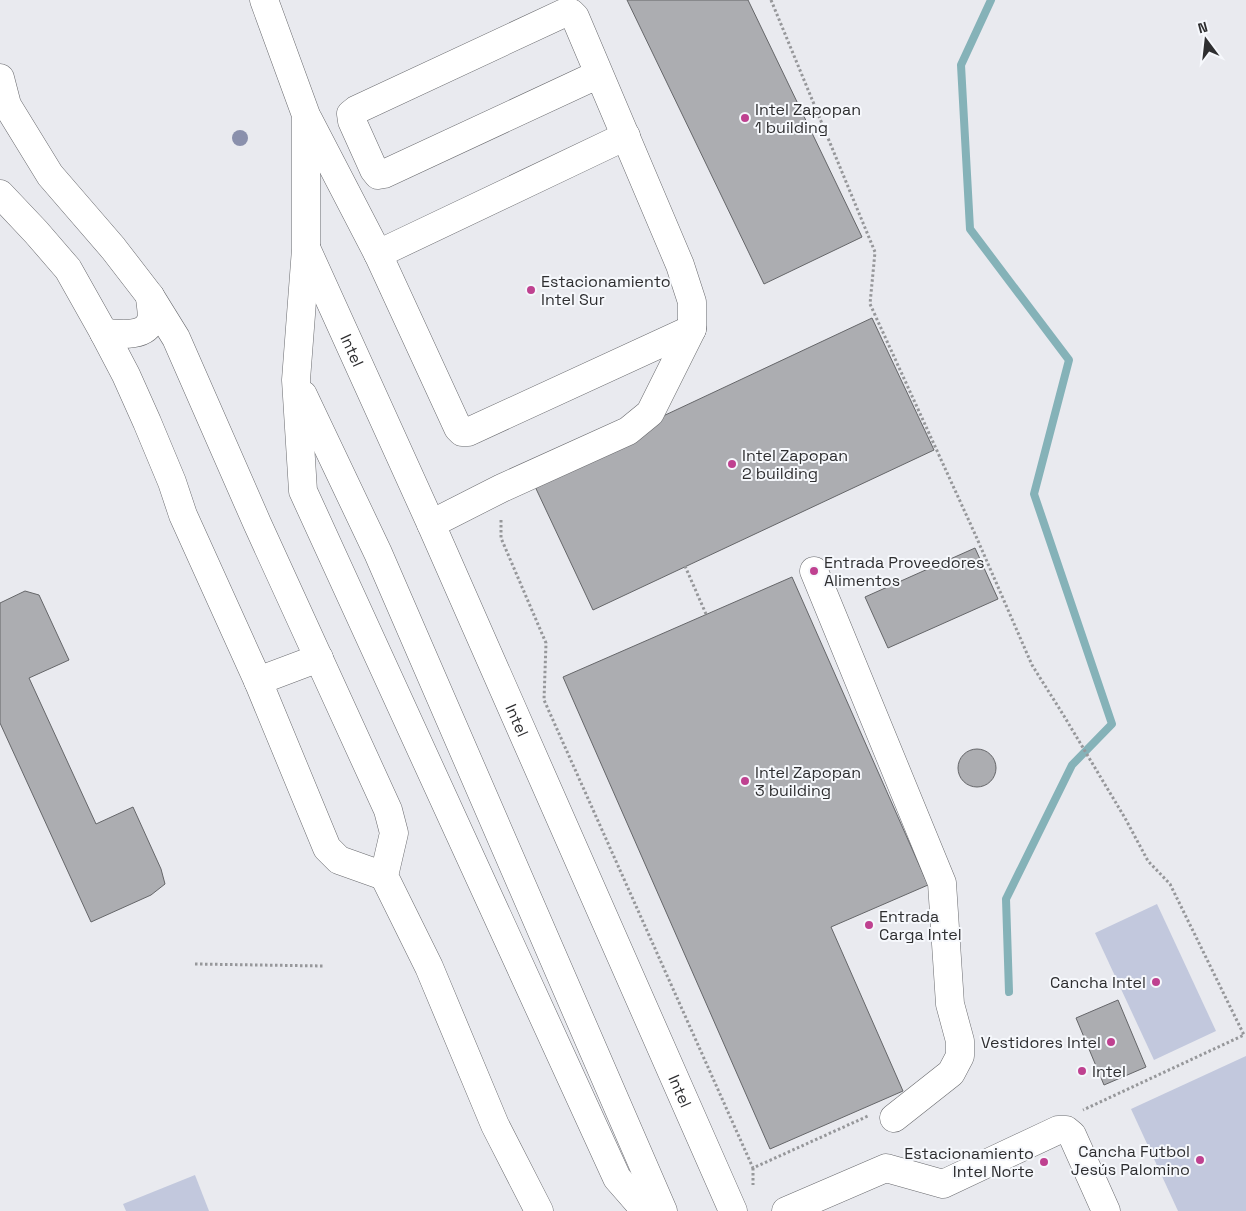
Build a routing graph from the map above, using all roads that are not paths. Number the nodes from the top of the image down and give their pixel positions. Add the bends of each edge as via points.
1 (264, 0) edge
2 (599, 74) junction
3 (0, 78) edge
4 (306, 115) junction
5 (626, 136) junction
6 (0, 194) edge
7 (306, 249) junction
8 (378, 254) junction
9 (150, 296) junction
10 (692, 329) junction
11 (104, 333) junction
12 (296, 380) junction
13 (431, 524) junction
14 (814, 571) dead end
15 (319, 658) junction
16 (258, 681) junction
17 (384, 876) junction
18 (882, 1117) road end
19 (729, 1202) edge
20 (539, 1211) edge
21 (648, 1211) edge
22 (663, 1211) edge
23 (786, 1211) edge
24 (1106, 1211) edge

1 - 4 lane, Intel
2 - 2 lane via 384,174 378,175 374,170 352,120 356,110 564,13 575,17
2 - 5 lane
3 - 9 lane via 7,105 50,175
4 - 7 lane, Intel
4 - 8 lane
5 - 8 lane
5 - 10 lane via 680,265 692,302
6 - 11 lane via 68,269
7 - 12 lane, Intel
7 - 13 lane, Intel
8 - 10 lane via 462,432
9 - 11 lane via 152,320 146,329 133,334
9 - 15 lane via 176,338
10 - 13 lane via 650,413 628,431
11 - 16 lane via 147,422 183,515
12 - 21 lane, Intel via 304,491 618,1178
12 - 22 lane, Intel via 378,553
13 - 19 lane, Intel
14 - 18 lane via 942,883 950,1004 960,1041 960,1056 951,1072
15 - 16 lane
15 - 17 lane via 388,810 394,833
16 - 17 lane via 327,848 340,860
17 - 20 lane via 429,967 495,1125
23 - 24 lane via 886,1168 943,1184 1058,1130 1066,1130 1072,1135

